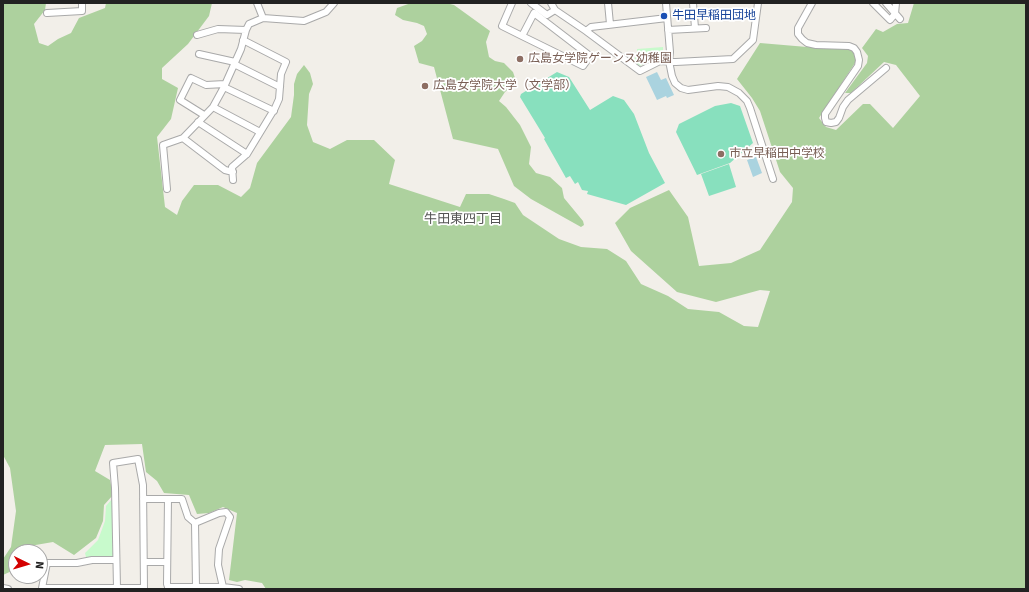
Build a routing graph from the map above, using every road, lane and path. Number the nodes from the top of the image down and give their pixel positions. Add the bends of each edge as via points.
1 (82, 3) edge
2 (257, 3) edge
3 (334, 3) edge
4 (512, 3) edge
5 (531, 3) edge
6 (551, 3) edge
7 (608, 3) edge
8 (666, 3) edge
9 (693, 3) edge
10 (762, 3) edge
11 (812, 3) edge
12 (873, 3) edge
13 (886, 3) edge
14 (896, 3) edge
15 (758, 6) edge
16 (555, 10) junction
17 (47, 13) dead end
18 (895, 14) junction
19 (263, 18) junction
20 (667, 18) junction
21 (900, 19) dead end
22 (610, 24) junction
23 (695, 28) junction
24 (706, 28) dead end
25 (246, 30) junction
26 (668, 30) junction
27 (586, 31) junction
28 (198, 35) dead end
29 (522, 36) junction
30 (243, 40) junction
31 (199, 54) dead end
32 (669, 61) junction
33 (234, 63) junction
34 (886, 68) dead end
35 (224, 86) junction
36 (280, 86) junction
37 (213, 106) junction
38 (274, 111) junction
39 (204, 115) junction
40 (198, 122) junction
41 (260, 132) junction
42 (183, 138) junction
43 (247, 154) junction
44 (233, 172) junction
45 (773, 179) dead end
46 (233, 180) dead end
47 (167, 189) dead end
48 (143, 499) junction
49 (168, 499) junction
50 (196, 523) junction
51 (116, 560) junction
52 (144, 562) junction
53 (167, 562) junction
54 (196, 587) junction
55 (223, 587) junction
56 (3, 588) edge
57 (117, 588) edge
58 (8, 589) edge
59 (144, 589) edge
60 (238, 589) edge

1 - 17 street via 82,11
2 - 19 street
3 - 19 street via 326,12 304,21
4 - 29 street via 502,26
5 - 16 street via 547,15
6 - 16 street
7 - 22 street
8 - 20 street
9 - 23 street
10 - 15 street
11 - 34 street via 798,28 798,34 802,39 816,45 849,46 857,52 859,60 858,66 825,114 826,122 836,122 848,100
12 - 18 street via 890,20
13 - 18 street
14 - 18 street
15 - 32 street via 753,40 733,59
16 - 27 street
18 - 21 street
19 - 25 street via 249,24
20 - 22 street
20 - 26 street
22 - 27 street via 591,27
23 - 24 street
23 - 26 street
25 - 28 street via 218,29
25 - 30 street
26 - 32 street
27 - 32 street via 640,71 660,61
29 - 29 street via 583,66 590,56 534,13
30 - 33 street
30 - 36 street via 286,62
31 - 33 street
32 - 45 street via 675,83 681,88 688,90 728,87 747,101
33 - 35 street
33 - 36 street
35 - 37 street
35 - 38 street
35 - 39 street via 206,85 191,78 180,100
36 - 38 street via 279,99
37 - 39 street
37 - 41 street
38 - 41 street
39 - 40 street
40 - 42 street
40 - 43 street
41 - 43 street
42 - 44 street via 225,170
42 - 47 street via 163,145
43 - 44 street via 232,167
44 - 46 street
48 - 49 street
48 - 51 street via 138,459 113,463
48 - 52 street
49 - 50 street via 182,499 188,517
49 - 53 street
50 - 54 street
50 - 55 street via 219,512 226,512 230,517 219,549 218,565
51 - 57 street
51 - 57 street via 47,563 42,588
52 - 53 street
52 - 59 street
53 - 54 street via 168,587
54 - 55 street
55 - 60 street
56 - 58 street
57 - 59 street

